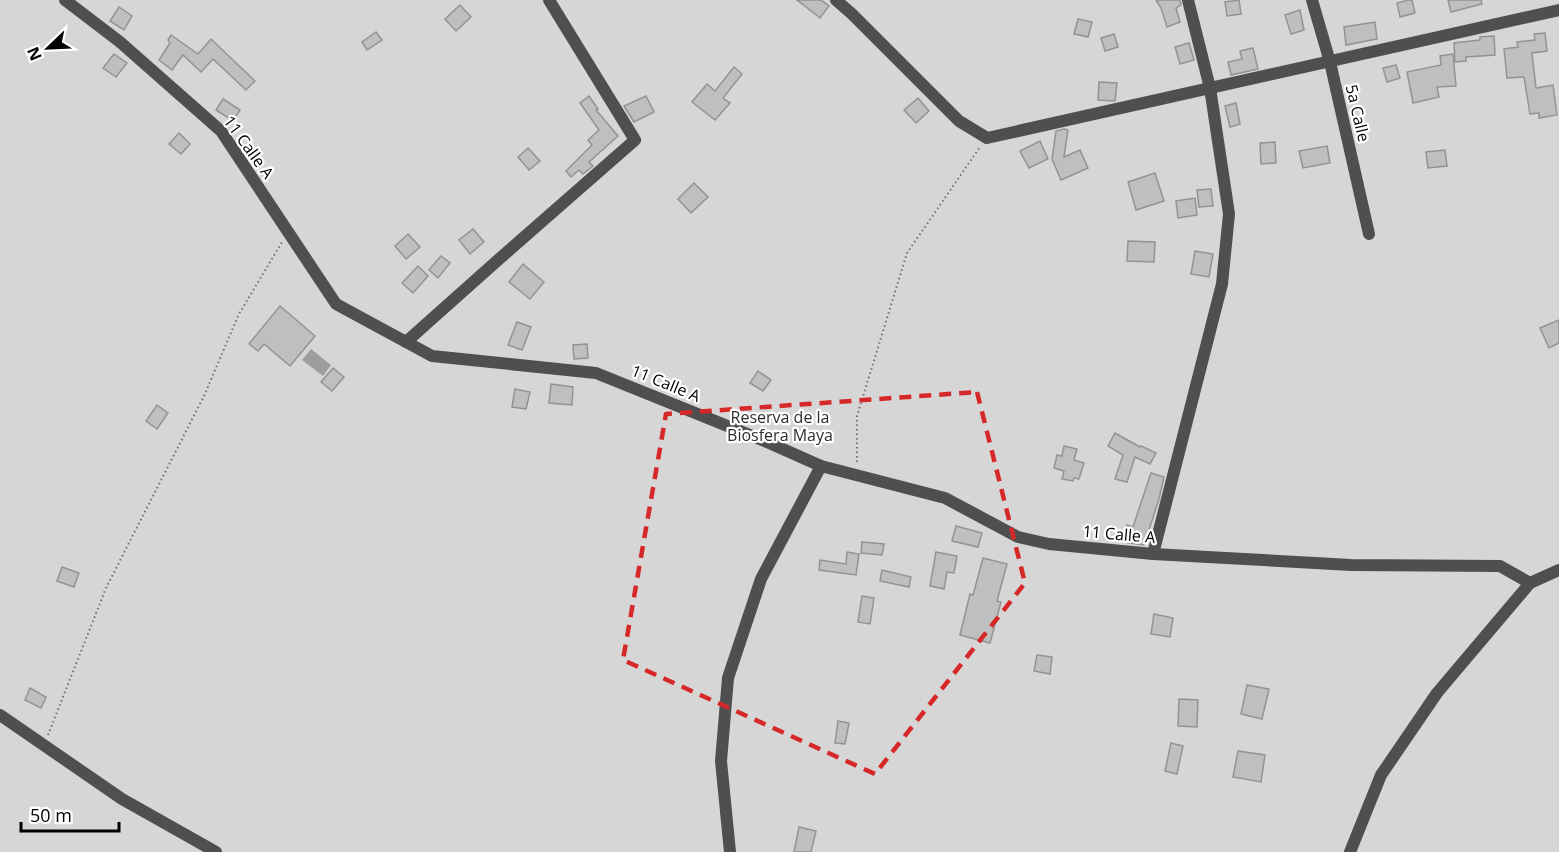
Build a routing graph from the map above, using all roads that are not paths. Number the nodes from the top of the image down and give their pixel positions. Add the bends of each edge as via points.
1 (65, 0) edge
2 (549, 0) edge
3 (836, 0) edge
4 (1188, 0) edge
5 (1312, 0) edge
6 (1559, 10) edge
7 (1330, 62) junction
8 (1210, 88) junction
9 (1369, 234) dead end
10 (406, 342) junction
11 (821, 466) junction
12 (1153, 554) junction
13 (1559, 570) edge
14 (1530, 583) junction
15 (0, 715) edge
16 (216, 852) edge
17 (730, 852) edge
18 (1350, 852) edge

1 - 10 street, 11 Calle A via 120,42 221,131 336,304
2 - 10 street via 635,140
3 - 8 street via 959,121 987,138
4 - 8 street
5 - 7 street, 5a Calle
6 - 7 street
7 - 8 street
7 - 9 street, 5a Calle
8 - 12 street via 1229,214 1222,285
10 - 11 street, 11 Calle A via 432,356 596,373
11 - 12 street, 11 Calle A via 945,498 1018,537 1049,544
11 - 17 street via 761,579 729,678 721,761
12 - 14 street, 11 Calle A via 1351,565 1500,566
13 - 14 street
14 - 18 street via 1437,693 1382,775
15 - 16 street via 122,799

